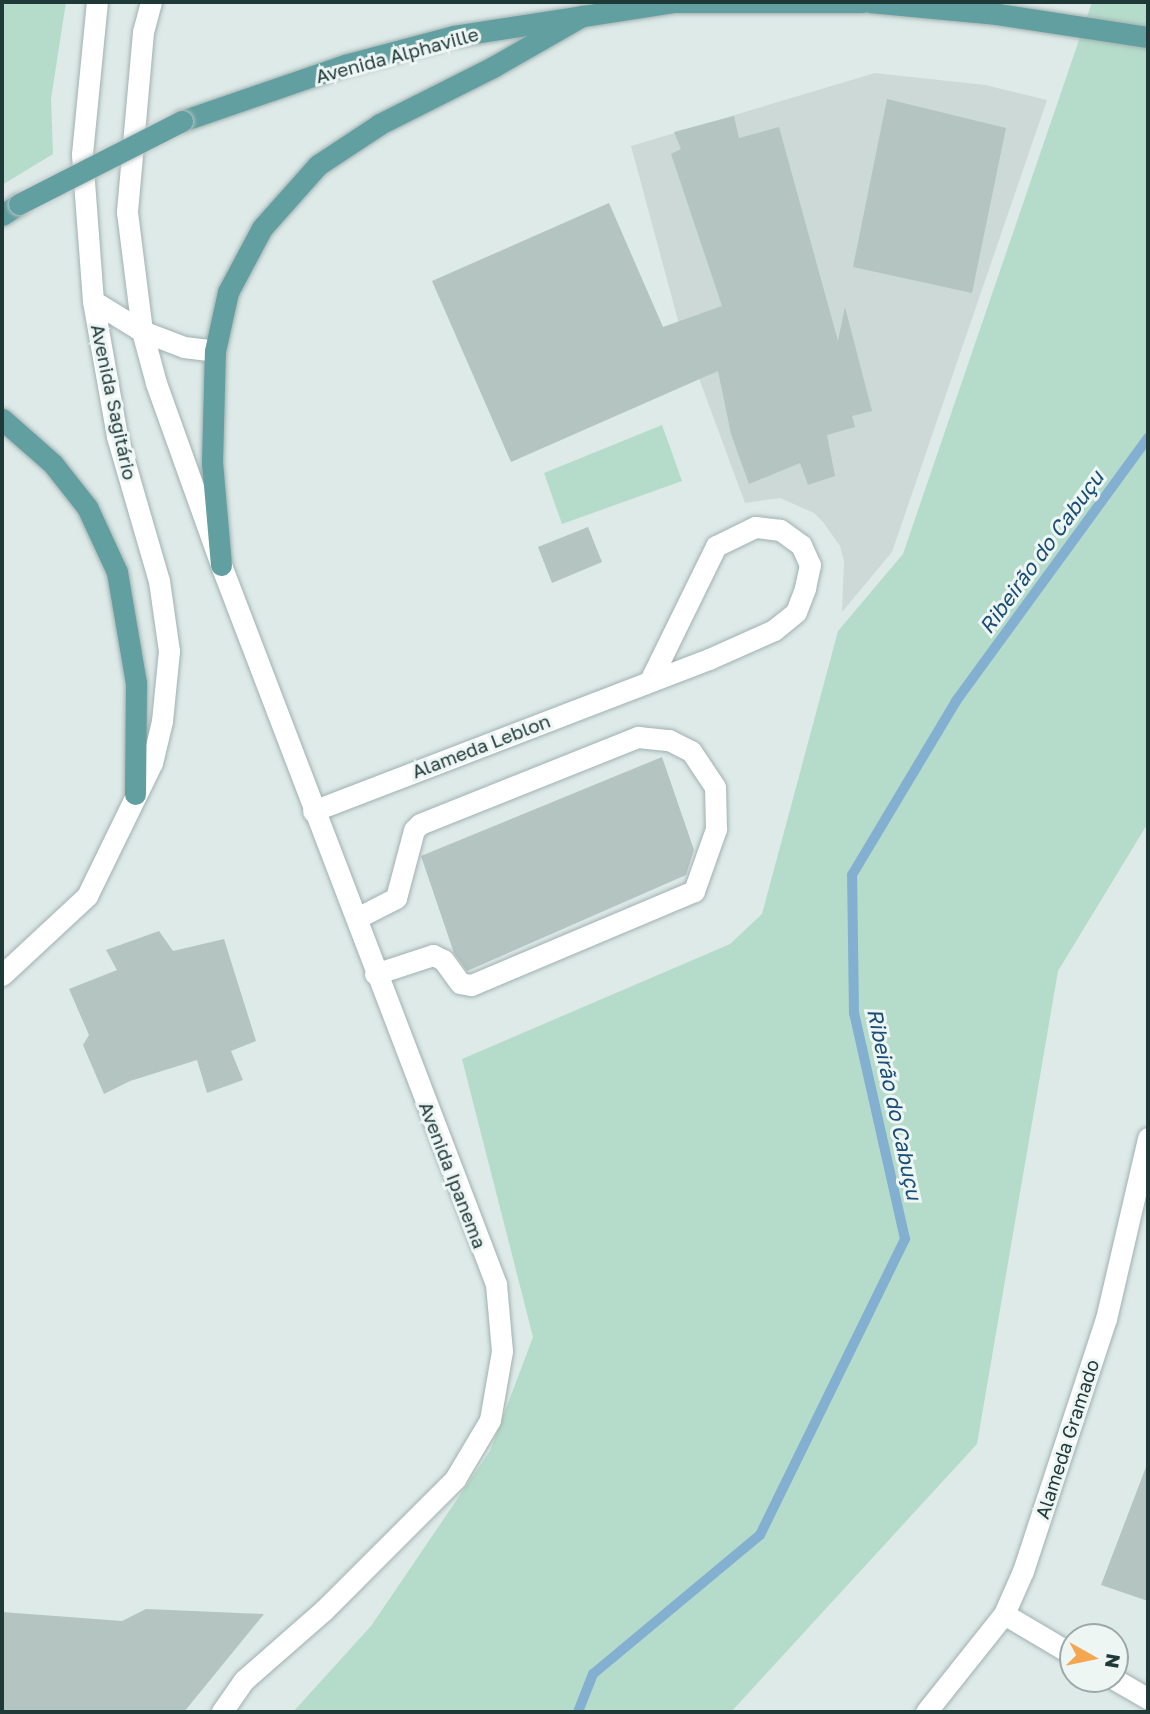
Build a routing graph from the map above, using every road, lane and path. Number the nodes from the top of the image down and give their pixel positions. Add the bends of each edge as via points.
1 (97, 2) edge
2 (151, 2) edge
3 (863, 2) edge
4 (870, 2) edge
5 (582, 16) junction
6 (1148, 37) edge
7 (10, 209) edge
8 (93, 301) junction
9 (142, 331) junction
10 (215, 351) junction
11 (2, 419) edge
12 (221, 565) junction
13 (650, 681) junction
14 (135, 794) junction
15 (313, 811) junction
16 (357, 918) junction
17 (375, 974) junction
18 (2, 975) edge
19 (1148, 1138) edge
20 (1004, 1614) junction
21 (1059, 1647) edge
22 (1129, 1688) edge
23 (1148, 1699) edge
24 (222, 1712) edge
25 (926, 1712) edge

1 - 8 street, Avenida Sagitário via 82,154
2 - 9 street via 143,32 127,212
3 - 5 main road, Avenida Alphaville via 674,2
4 - 6 main road via 998,14
5 - 7 main road, Avenida Alphaville, bridge via 418,46 345,65 182,121
5 - 10 main road via 380,124 318,166 262,228 228,292
8 - 9 street
8 - 14 street, Avenida Sagitário via 117,436 159,581 169,651 162,721 152,763
9 - 10 street via 184,347
9 - 12 street
10 - 12 main road via 212,463
11 - 14 main road via 54,464 87,507 117,572 136,683
12 - 15 street, Avenida Ipanema
13 - 13 street, Alameda Leblon via 716,546 755,527 780,530 801,545 810,565 796,612 775,630
13 - 15 street, Alameda Leblon
14 - 18 street, Avenida Sagitário via 87,896
15 - 16 street, Avenida Ipanema
16 - 17 street, Avenida Ipanema
16 - 17 street via 396,898 414,830 420,824 638,737 669,740 691,751 715,787 716,829 694,891 471,985 460,983 443,960 433,955
17 - 24 street, Avenida Ipanema via 496,1284 502,1350 490,1420 455,1479 324,1610 244,1680
19 - 20 street, Alameda Gramado via 1106,1319 1036,1537
20 - 21 street
20 - 25 street, Alameda Gramado
22 - 23 street

